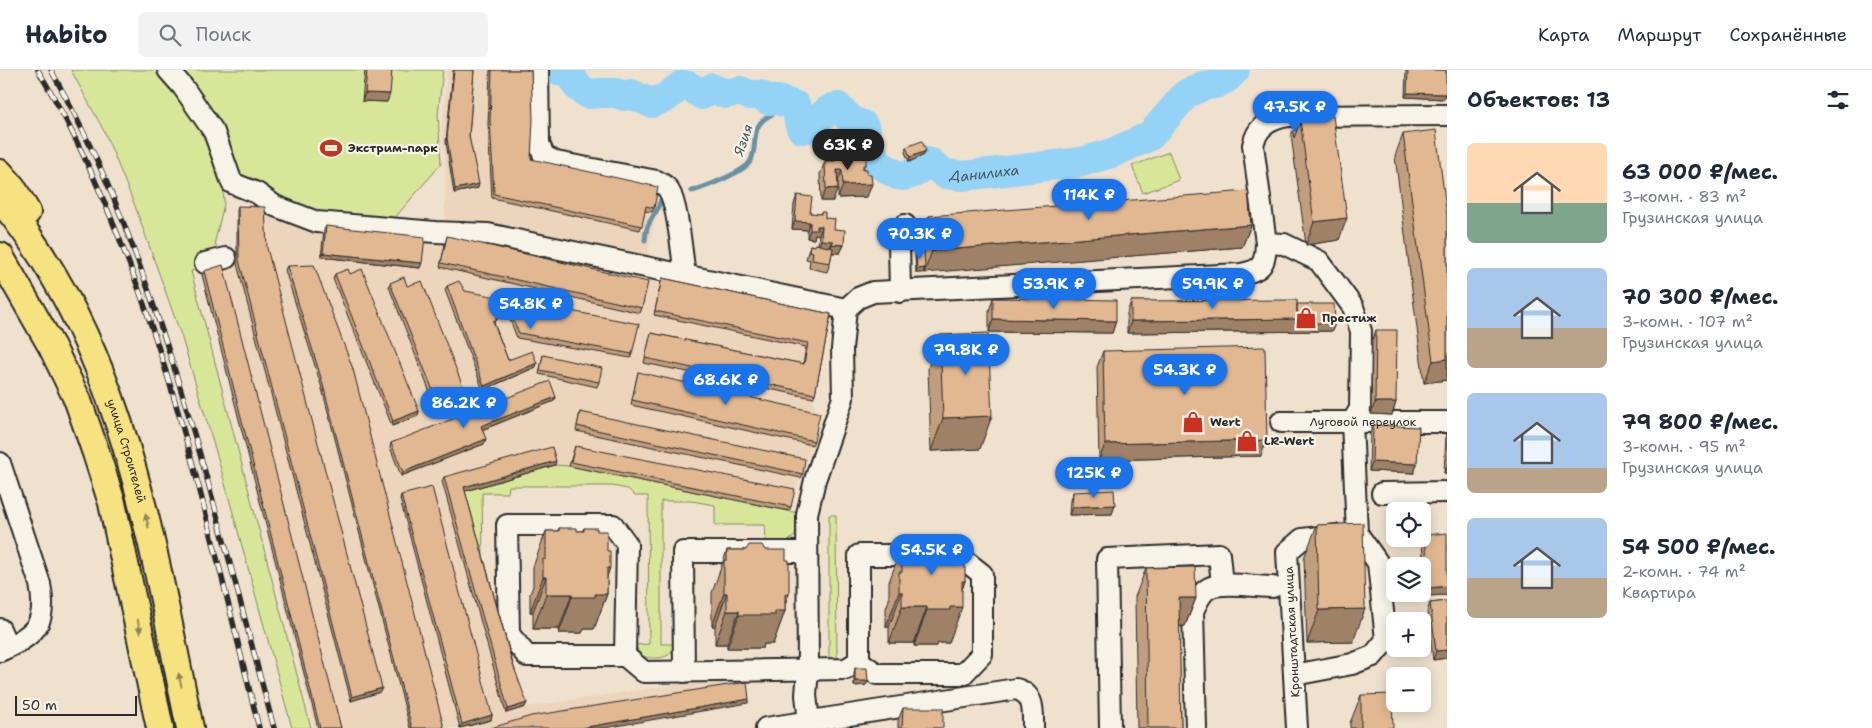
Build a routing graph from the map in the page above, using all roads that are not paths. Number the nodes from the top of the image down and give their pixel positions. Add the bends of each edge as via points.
1 (168, 70) edge
2 (538, 70) edge
3 (1447, 115) edge
4 (0, 174) edge
5 (0, 199) edge
6 (905, 226) dead end
7 (1266, 243) junction
8 (0, 256) edge
9 (226, 258) dead end
10 (205, 263) dead end
11 (685, 275) junction
12 (0, 281) edge
13 (900, 292) junction
14 (846, 309) junction
15 (104, 383) junction
16 (1281, 422) dead end
17 (1352, 422) junction
18 (1447, 422) edge
19 (0, 463) edge
20 (1447, 492) edge
21 (1382, 493) dead end
22 (1357, 533) junction
23 (807, 552) junction
24 (1222, 585) junction
25 (1273, 587) dead end
26 (134, 601) junction
27 (3, 642) edge
28 (626, 656) junction
29 (859, 661) junction
30 (808, 669) junction
31 (684, 672) junction
32 (1294, 675) junction
33 (809, 722) junction
34 (160, 728) edge
35 (190, 728) edge
36 (766, 728) edge
37 (1033, 728) edge
38 (1110, 728) edge
39 (1196, 728) edge
40 (1297, 728) edge

1 - 11 street via 214,132 232,183 257,193 275,206 317,222 488,234
2 - 11 street via 538,142 544,156 556,162 658,181 666,187 674,205
3 - 7 street via 1289,116 1279,117 1263,126 1253,145
4 - 15 main road via 12,187 35,226 71,301
5 - 15 main road, улица Строителей via 38,249 71,307
6 - 13 street via 899,243
7 - 13 street via 1263,264 1254,271 1241,274
7 - 17 street via 1284,244 1319,262 1353,307 1361,331 1360,409
8 - 26 main road via 52,347 78,401 112,503
9 - 10 street
11 - 14 street
12 - 26 main road via 43,354 67,408 112,555
13 - 14 street via 867,294
14 - 23 street via 842,398 807,514
35 -> 15 main road, улица Строителей via 146,516
16 - 17 street, Луговой переулок
17 - 18 street, Луговой переулок
17 - 22 street
19 - 27 street via 40,584 43,604 34,631
20 - 21 street
22 - 32 street, Кронштадтская улица via 1302,539 1287,552
22 - 32 street via 1378,563 1386,640 1373,656 1359,662
23 - 30 street
23 - 31 street via 683,552
24 - 25 street
24 - 38 street via 1218,554 1107,559
24 - 39 street via 1209,588 1200,596 1193,611
26 -> 34 main road
28 - 28 street via 527,656 509,634 507,525 613,525 627,544
28 - 31 street via 644,672
29 - 29 street via 859,555 958,555 982,574 982,654 963,674 877,674
29 - 30 street via 846,669
30 - 31 street
30 - 33 street
32 - 40 street, Кронштадтская улица
33 - 36 street
33 - 37 street via 1016,689 1023,690 1032,701

